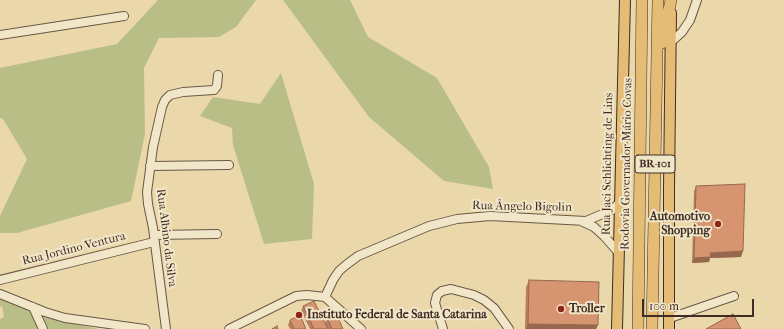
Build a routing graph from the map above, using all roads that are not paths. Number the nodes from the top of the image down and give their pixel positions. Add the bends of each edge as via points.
1 (625, 0) edge
2 (642, 0) edge
3 (658, 0) edge
4 (671, 0) edge
5 (697, 0) edge
6 (124, 16) dead end
7 (0, 35) edge
8 (671, 42) junction
9 (657, 71) junction
10 (218, 74) dead end
11 (230, 165) dead end
12 (150, 166) junction
13 (620, 202) junction
14 (578, 220) junction
15 (217, 234) dead end
16 (154, 239) junction
17 (619, 253) junction
18 (0, 280) edge
19 (0, 294) edge
20 (734, 296) dead end
21 (325, 297) junction
22 (33, 307) junction
23 (670, 318) junction
24 (247, 325) edge
25 (43, 329) edge
26 (145, 329) edge
27 (166, 329) edge
28 (229, 329) edge
29 (361, 329) edge
30 (443, 329) edge
31 (509, 329) edge
32 (617, 329) edge
33 (638, 329) edge
34 (652, 329) edge
35 (669, 329) edge

1 - 13 main road, Rua Jaci Schlichting de Lins
2 - 33 highway, Rodovia Governador Mário Covas / BR-101
3 - 9 highway, BR-101
4 - 8 main road
4 - 9 highway
5 - 8 street via 690,20
6 - 7 street
8 - 23 main road
9 - 34 highway, BR-101
10 - 12 street, Rua Albino da Silva via 214,90 183,92 170,95 165,100 154,139
11 - 12 street
12 - 16 street, Rua Albino da Silva via 147,192
13 - 14 street, Rua Ângelo Bigolin via 602,215 586,221
13 - 17 main road, Rua Jaci Schlichting de Lins
14 - 17 street via 604,236
14 - 21 street, Rua Ângelo Bigolin via 490,216 436,224 358,256 339,271
15 - 16 street, Rua Jordino Ventura
16 - 18 street, Rua Jordino Ventura
16 - 27 street, Rua Albino da Silva
17 - 32 main road, Rua Jaci Schlichting de Lins
19 - 22 street
20 - 23 street
21 - 24 street via 296,296 273,307
21 - 29 street
22 - 25 street
22 - 26 street via 65,318
23 - 35 main road
24 - 28 street
30 - 31 street via 435,303 442,291 452,289 484,300 494,308

